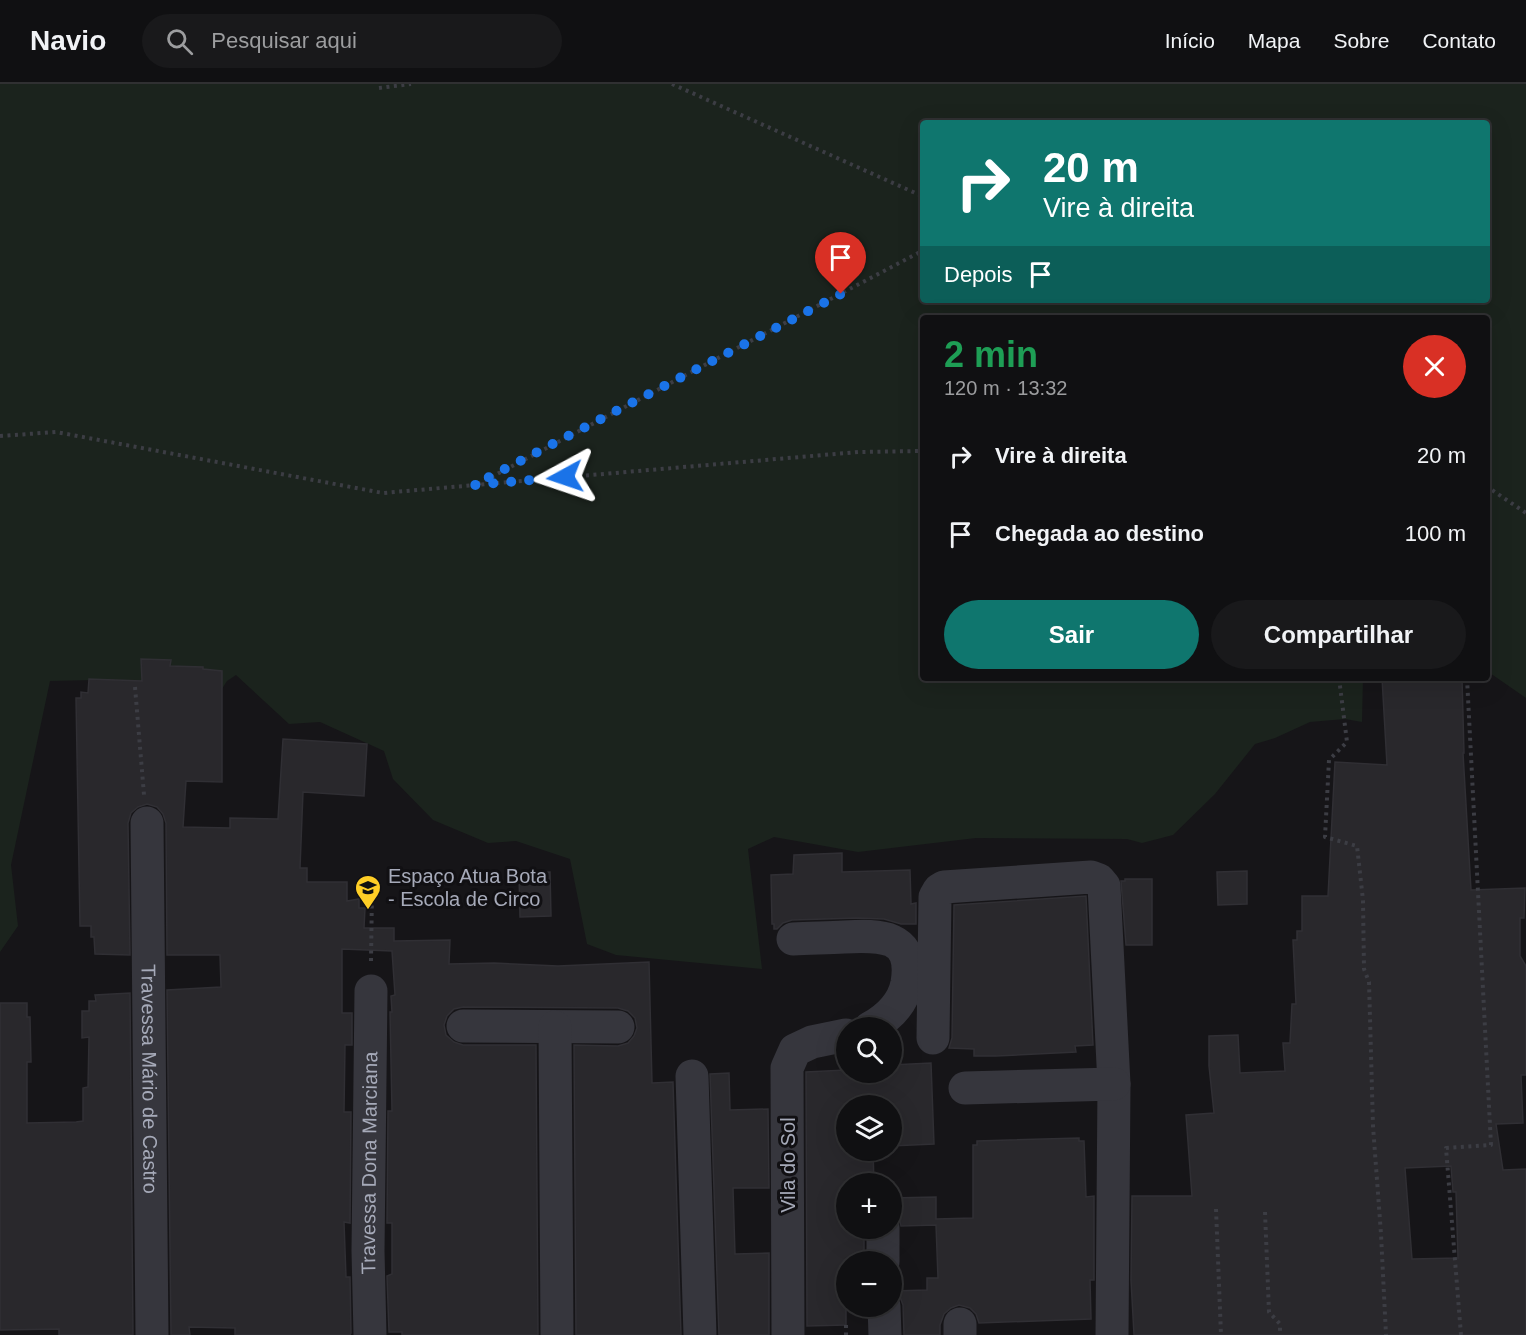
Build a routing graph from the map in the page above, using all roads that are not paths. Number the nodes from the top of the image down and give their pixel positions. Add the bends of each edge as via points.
1 (147, 823) road end
2 (792, 939) dead end
3 (371, 991) road end
4 (885, 1017) edge
5 (463, 1026) dead end
6 (555, 1026) junction
7 (618, 1027) dead end
8 (836, 1037) edge
9 (933, 1038) dead end
10 (692, 1076) dead end
11 (1114, 1084) junction
12 (965, 1088) dead end
13 (884, 1317) edge
14 (152, 1335) edge
15 (370, 1335) edge
16 (557, 1335) edge
17 (700, 1335) edge
18 (788, 1335) edge
19 (885, 1335) edge
20 (1112, 1335) edge

1 - 14 street, Travessa Mário de Castro
2 - 4 street via 877,935 895,942 908,960 906,989
3 - 15 street, Travessa Dona Marciana
5 - 6 street
6 - 7 street
6 - 16 street
8 - 18 street, Vila do Sol via 795,1050 787,1068
9 - 11 street via 935,897 939,890 1091,877 1104,886
10 - 17 street
11 - 12 street
11 - 20 street
13 - 19 street

